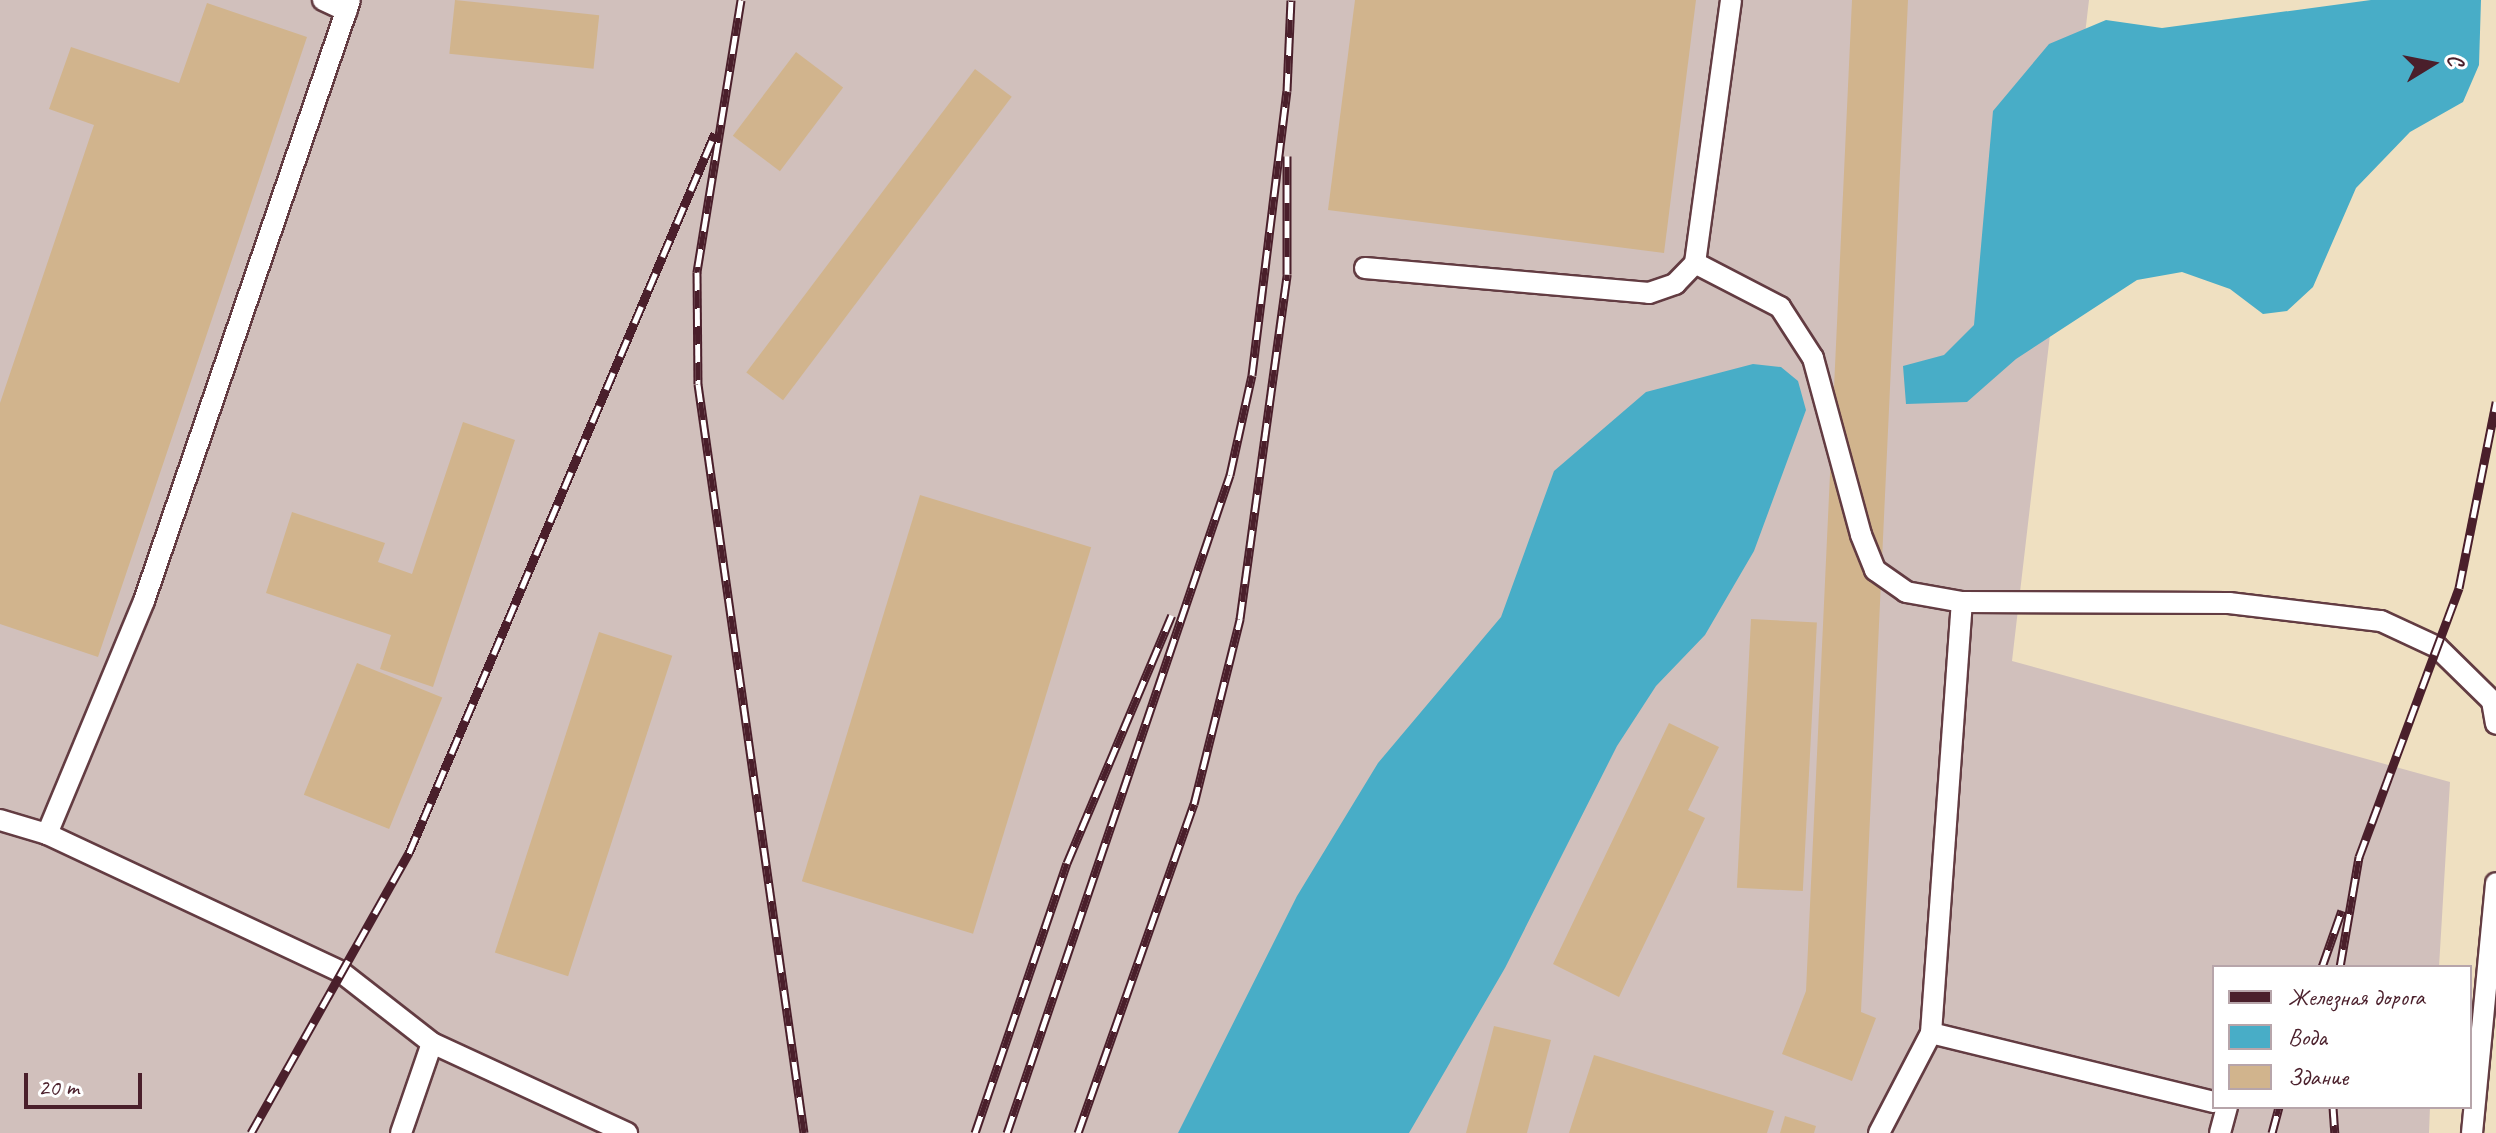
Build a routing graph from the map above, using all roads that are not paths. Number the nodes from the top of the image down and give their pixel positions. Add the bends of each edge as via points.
1 (323, 0) edge
2 (1731, 0) edge
3 (348, 5) edge
4 (1695, 263) junction
5 (1365, 268) dead end
6 (1962, 602) junction
7 (2496, 724) edge
8 (0, 820) edge
9 (47, 834) junction
10 (2496, 883) edge
11 (1931, 1033) junction
12 (432, 1043) junction
13 (2212, 1102) edge
14 (2226, 1109) edge
15 (401, 1133) edge
16 (627, 1133) edge
17 (1879, 1133) edge
18 (2220, 1133) edge
19 (2472, 1133) edge

1 - 3 lane
2 - 4 lane
3 - 9 lane via 144,601
4 - 5 lane via 1675,284 1649,293
4 - 6 lane via 1780,307 1813,358 1875,570 1906,592
6 - 7 lane via 2229,603 2381,621 2437,647 2492,701
6 - 11 lane
8 - 9 lane
9 - 12 lane via 341,972
10 - 19 lane
11 - 13 lane
11 - 17 lane
12 - 15 lane
12 - 16 lane
14 - 18 lane

